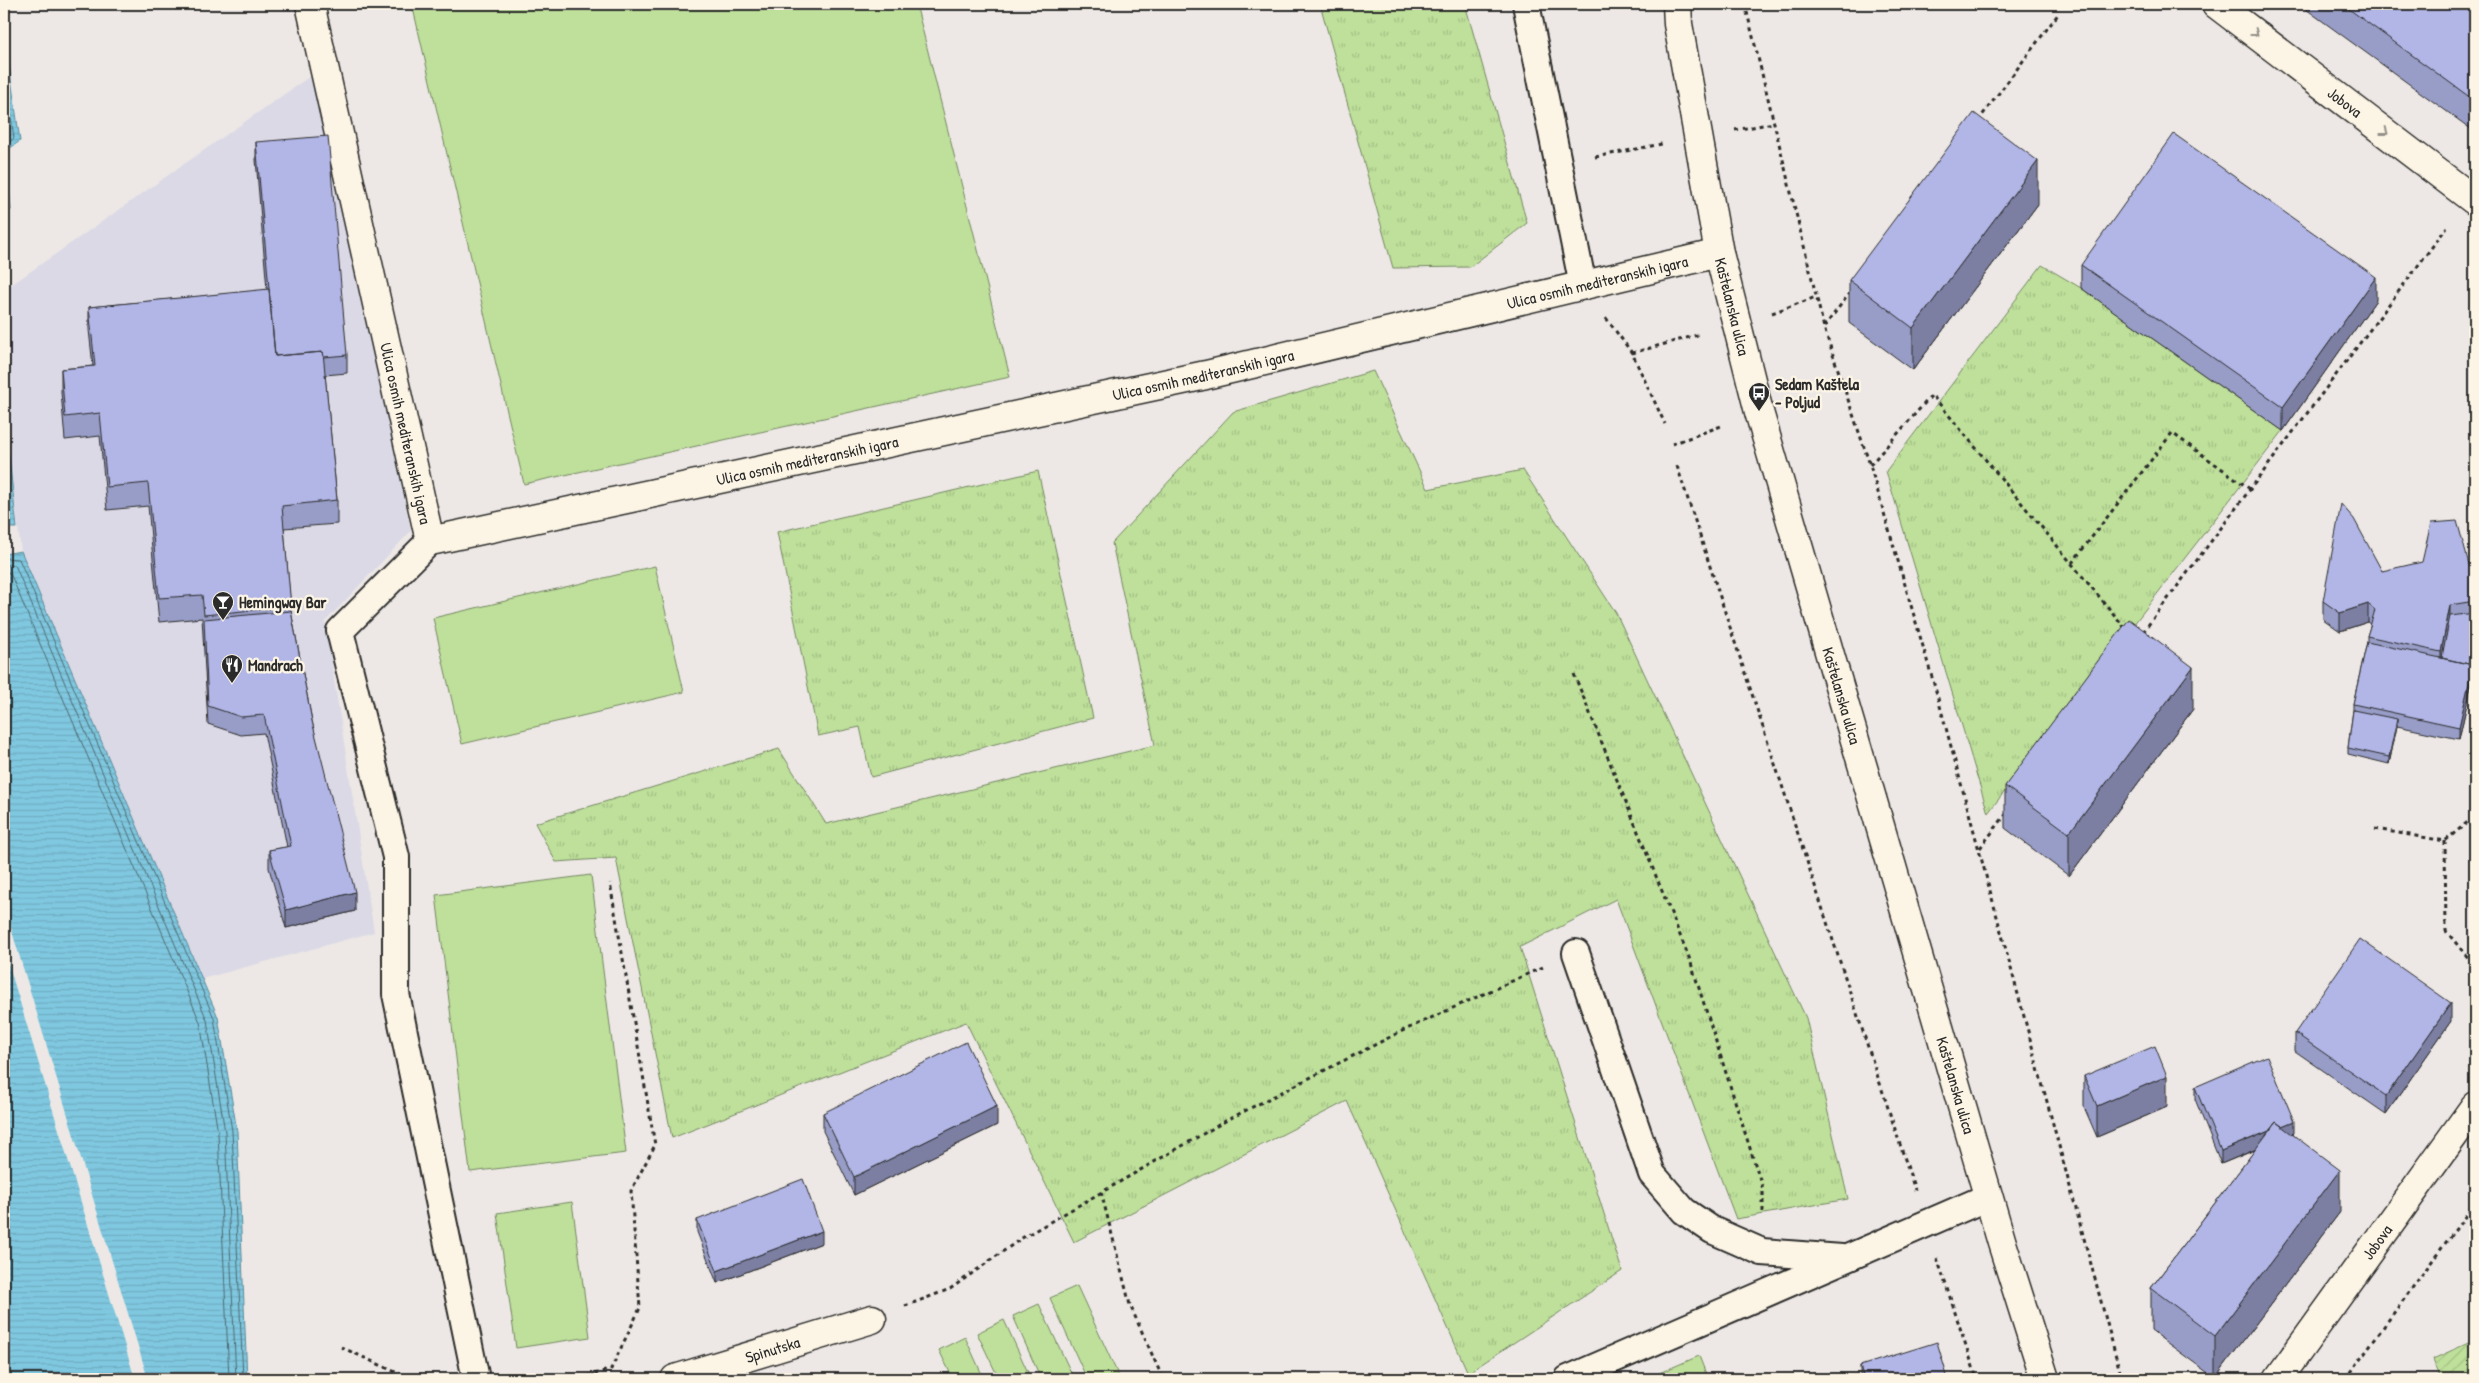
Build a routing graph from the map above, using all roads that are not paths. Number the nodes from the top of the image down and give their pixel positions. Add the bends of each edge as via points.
1 (310, 4) edge
2 (1526, 4) edge
3 (1677, 4) edge
4 (2216, 4) edge
5 (2472, 199) edge
6 (1719, 253) junction
7 (1583, 286) junction
8 (430, 541) junction
9 (1576, 952) road end
10 (2475, 1106) edge
11 (1988, 1197) junction
12 (1848, 1259) junction
13 (872, 1319) road end
14 (476, 1379) edge
15 (675, 1379) edge
16 (1568, 1379) edge
17 (2045, 1379) edge
18 (2278, 1379) edge

1 - 8 street, Ulica osmih mediteranskih igara
2 - 7 lane
3 - 6 street, Kaštelanska ulica
4 -> 5 street, Jobova
6 - 7 street, Ulica osmih mediteranskih igara
6 - 11 street, Kaštelanska ulica via 1759,412
7 - 8 street, Ulica osmih mediteranskih igara via 1206,375
8 - 14 lane via 340,631 396,857 396,994
9 - 12 lane via 1652,1174 1684,1210 1712,1230 1762,1252
10 - 18 street, Jobova
11 - 12 lane
11 - 17 street, Kaštelanska ulica
12 - 16 lane
13 - 15 street, Spinutska

